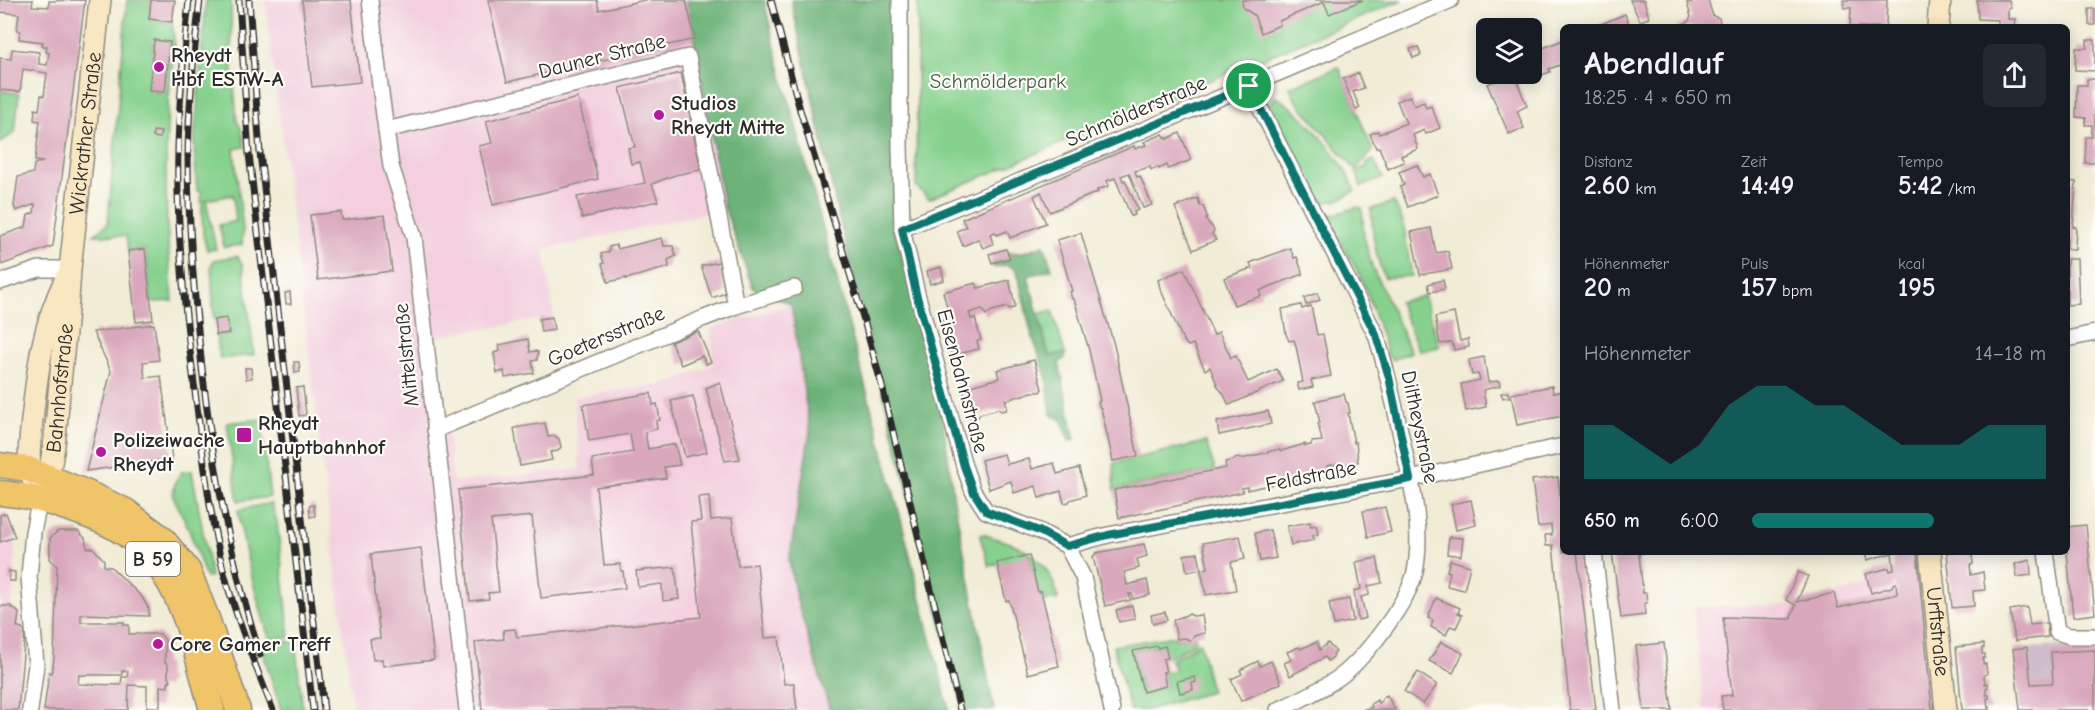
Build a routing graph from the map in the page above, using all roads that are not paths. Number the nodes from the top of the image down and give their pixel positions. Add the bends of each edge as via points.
1 (100, 0) edge
2 (370, 0) edge
3 (900, 0) edge
4 (1451, 0) edge
5 (1940, 0) edge
6 (1938, 24) edge
7 (1249, 86) junction
8 (386, 130) junction
9 (902, 229) junction
10 (70, 269) junction
11 (0, 282) edge
12 (794, 288) dead end
13 (736, 306) junction
14 (2095, 333) edge
15 (2070, 338) edge
16 (435, 430) junction
17 (1560, 447) edge
18 (0, 465) edge
19 (1410, 479) junction
20 (39, 481) junction
21 (0, 493) edge
22 (1067, 546) junction
23 (1594, 555) edge
24 (1930, 555) edge
25 (2046, 555) edge
26 (2095, 636) edge
27 (30, 710) edge
28 (212, 710) edge
29 (238, 710) edge
30 (467, 710) edge
31 (1112, 710) edge
32 (1278, 710) edge
33 (1613, 710) edge
34 (1946, 710) edge

1 - 10 main road, Wickrather Straße
2 - 8 street, Mittelstraße
3 - 9 street, Eisenbahnstraße
4 - 7 street, Schmölderstraße
5 - 6 main road
7 - 9 street, Schmölderstraße
7 - 19 street, Diltheystraße via 1376,335 1389,377
8 - 13 street, Dauner Straße via 688,57
8 - 16 street, Mittelstraße via 392,166 414,237
9 - 22 street, Eisenbahnstraße via 933,355 973,491 986,511
10 - 11 street via 39,269
10 - 20 main road, Bahnhofstraße via 53,305 42,345 29,446
12 - 13 street, Goetersstraße
13 - 16 street, Goetersstraße
14 - 15 street
16 - 30 street, Mittelstraße
17 - 19 street, Feldstraße
18 - 20 main road
19 - 22 street, Feldstraße
19 - 32 street, Diltheystraße via 1418,526 1417,549 1415,572 1400,606 1345,672
20 - 21 main road
20 - 27 street, Bahnhofstraße via 29,577 36,665
20 - 28 main road, B 59 via 117,529 145,550 167,576 180,604
20 - 29 main road, B 59 via 126,510 173,550 196,588
22 - 31 street via 1083,576
23 - 33 street
24 - 34 main road, Urftstraße
25 - 26 street via 2057,632

